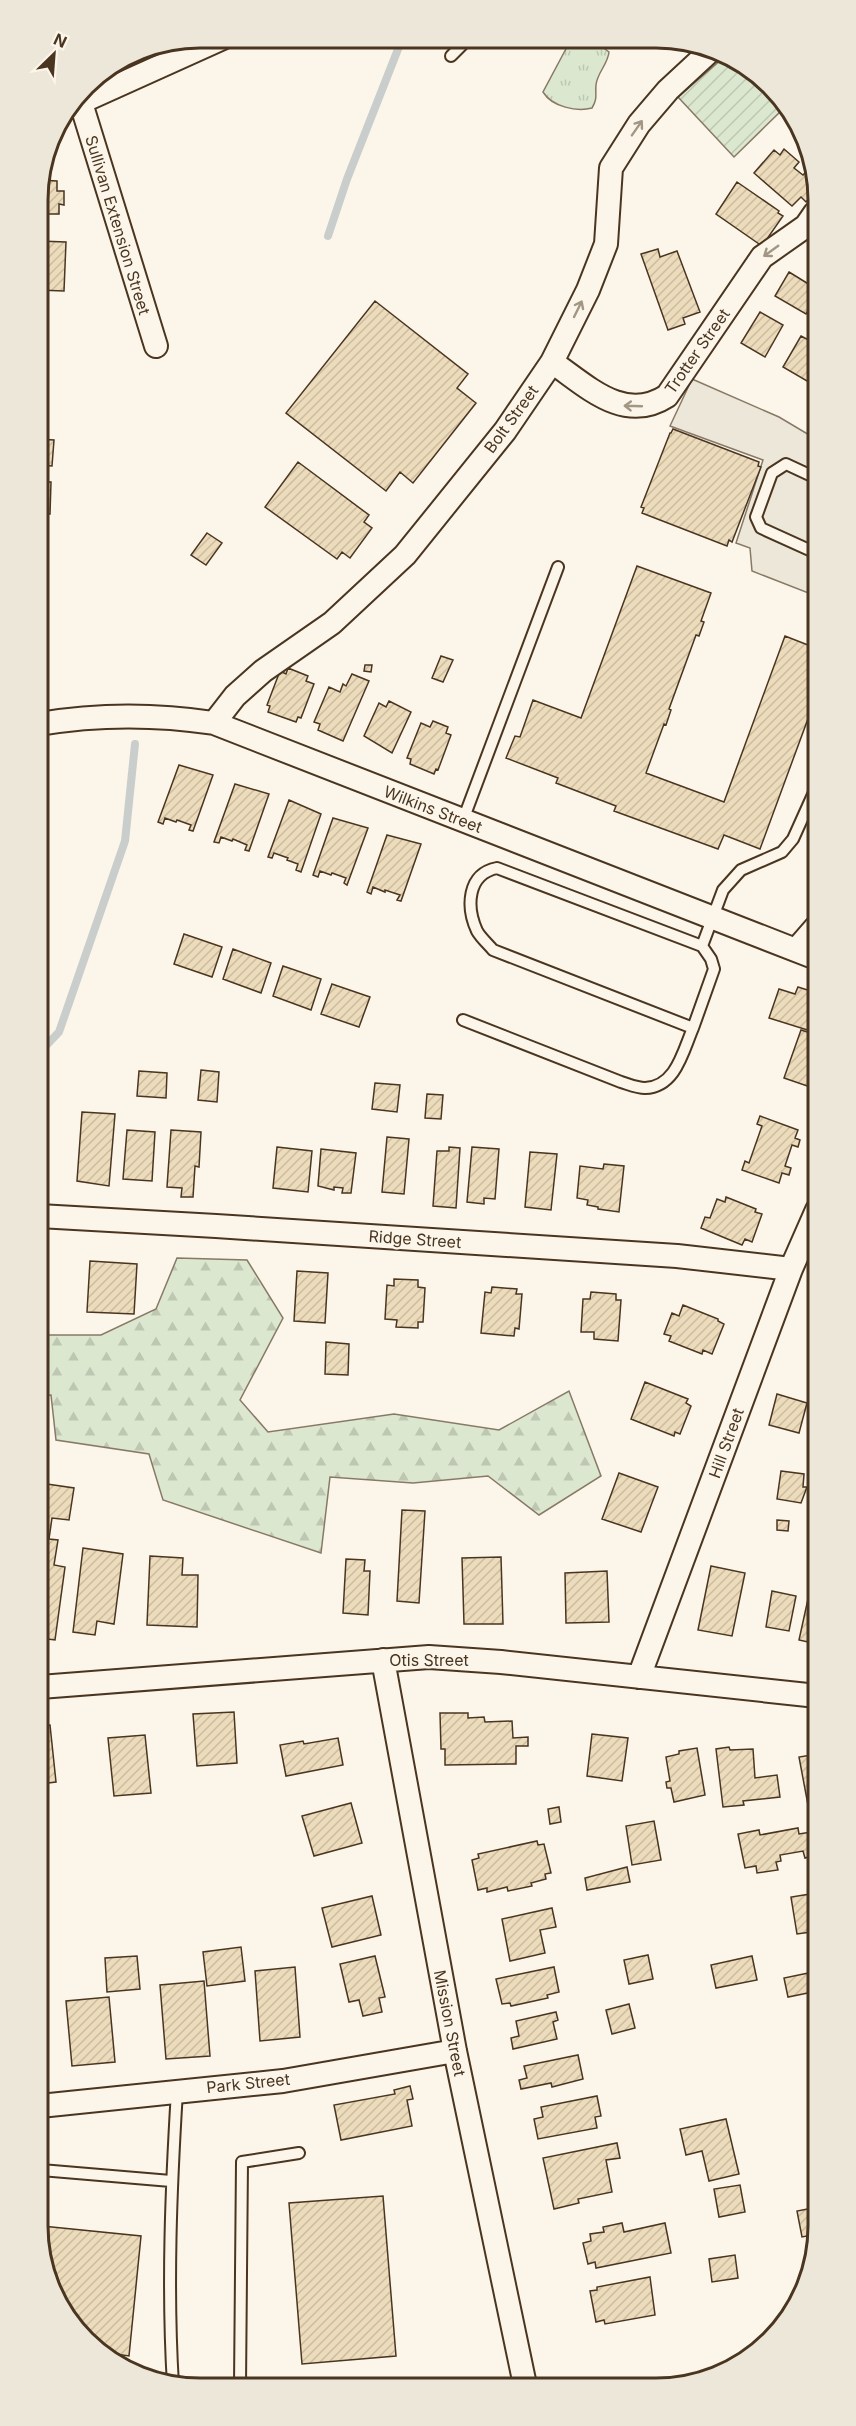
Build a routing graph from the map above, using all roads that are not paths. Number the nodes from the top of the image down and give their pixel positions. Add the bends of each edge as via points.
1 (201, 48) edge
2 (459, 48) edge
3 (451, 56) dead end
4 (705, 56) edge
5 (85, 101) edge
6 (77, 109) edge
7 (808, 223) edge
8 (156, 346) dead end
9 (552, 362) junction
10 (808, 474) edge
11 (808, 549) edge
12 (558, 567) dead end
13 (48, 723) edge
14 (214, 723) junction
15 (808, 806) edge
16 (463, 820) junction
17 (711, 917) junction
18 (702, 946) junction
19 (806, 954) edge
20 (463, 1020) dead end
21 (693, 1028) junction
22 (48, 1217) edge
23 (808, 1230) edge
24 (791, 1269) junction
25 (383, 1660) junction
26 (639, 1677) junction
27 (48, 1686) edge
28 (808, 1695) edge
29 (455, 2051) junction
30 (177, 2091) junction
31 (48, 2105) edge
32 (299, 2153) dead end
33 (48, 2171) edge
34 (171, 2181) junction
35 (172, 2375) edge
36 (240, 2378) edge
37 (524, 2378) edge

1 - 5 street
2 - 3 lane
9 -> 4 street, Bolt Street via 606,244 611,168 639,124
6 - 8 street, Sullivan Extension Street
7 -> 9 street, Trotter Street via 762,257 667,396 653,405 620,405
9 - 14 street, Bolt Street via 505,431 405,555 332,623 263,671 235,696
10 - 11 lane via 786,464 772,472 756,517 761,528
12 - 16 lane
13 - 14 street, Wilkins Street via 102,716 173,717
14 - 16 street, Wilkins Street
15 - 17 lane via 793,839 782,852 741,870 723,891
16 - 17 street, Wilkins Street
17 - 18 lane
17 - 19 street, Wilkins Street
18 - 21 lane via 714,969
18 - 21 lane via 497,868 485,870 475,880 470,894 478,932 493,950
20 - 21 lane via 644,1088 662,1084 672,1076
22 - 24 street, Ridge Street via 677,1256
23 - 24 street, Hill Street
24 - 26 street, Hill Street
25 - 26 street, Otis Street via 429,1657
25 - 27 street, Otis Street
25 - 29 street, Mission Street
26 - 28 street, Otis Street
29 - 30 street, Park Street via 283,2081
29 - 37 street, Mission Street
30 - 31 street, Park Street
30 - 34 lane
32 - 36 lane via 242,2162
33 - 34 lane
34 - 35 lane

